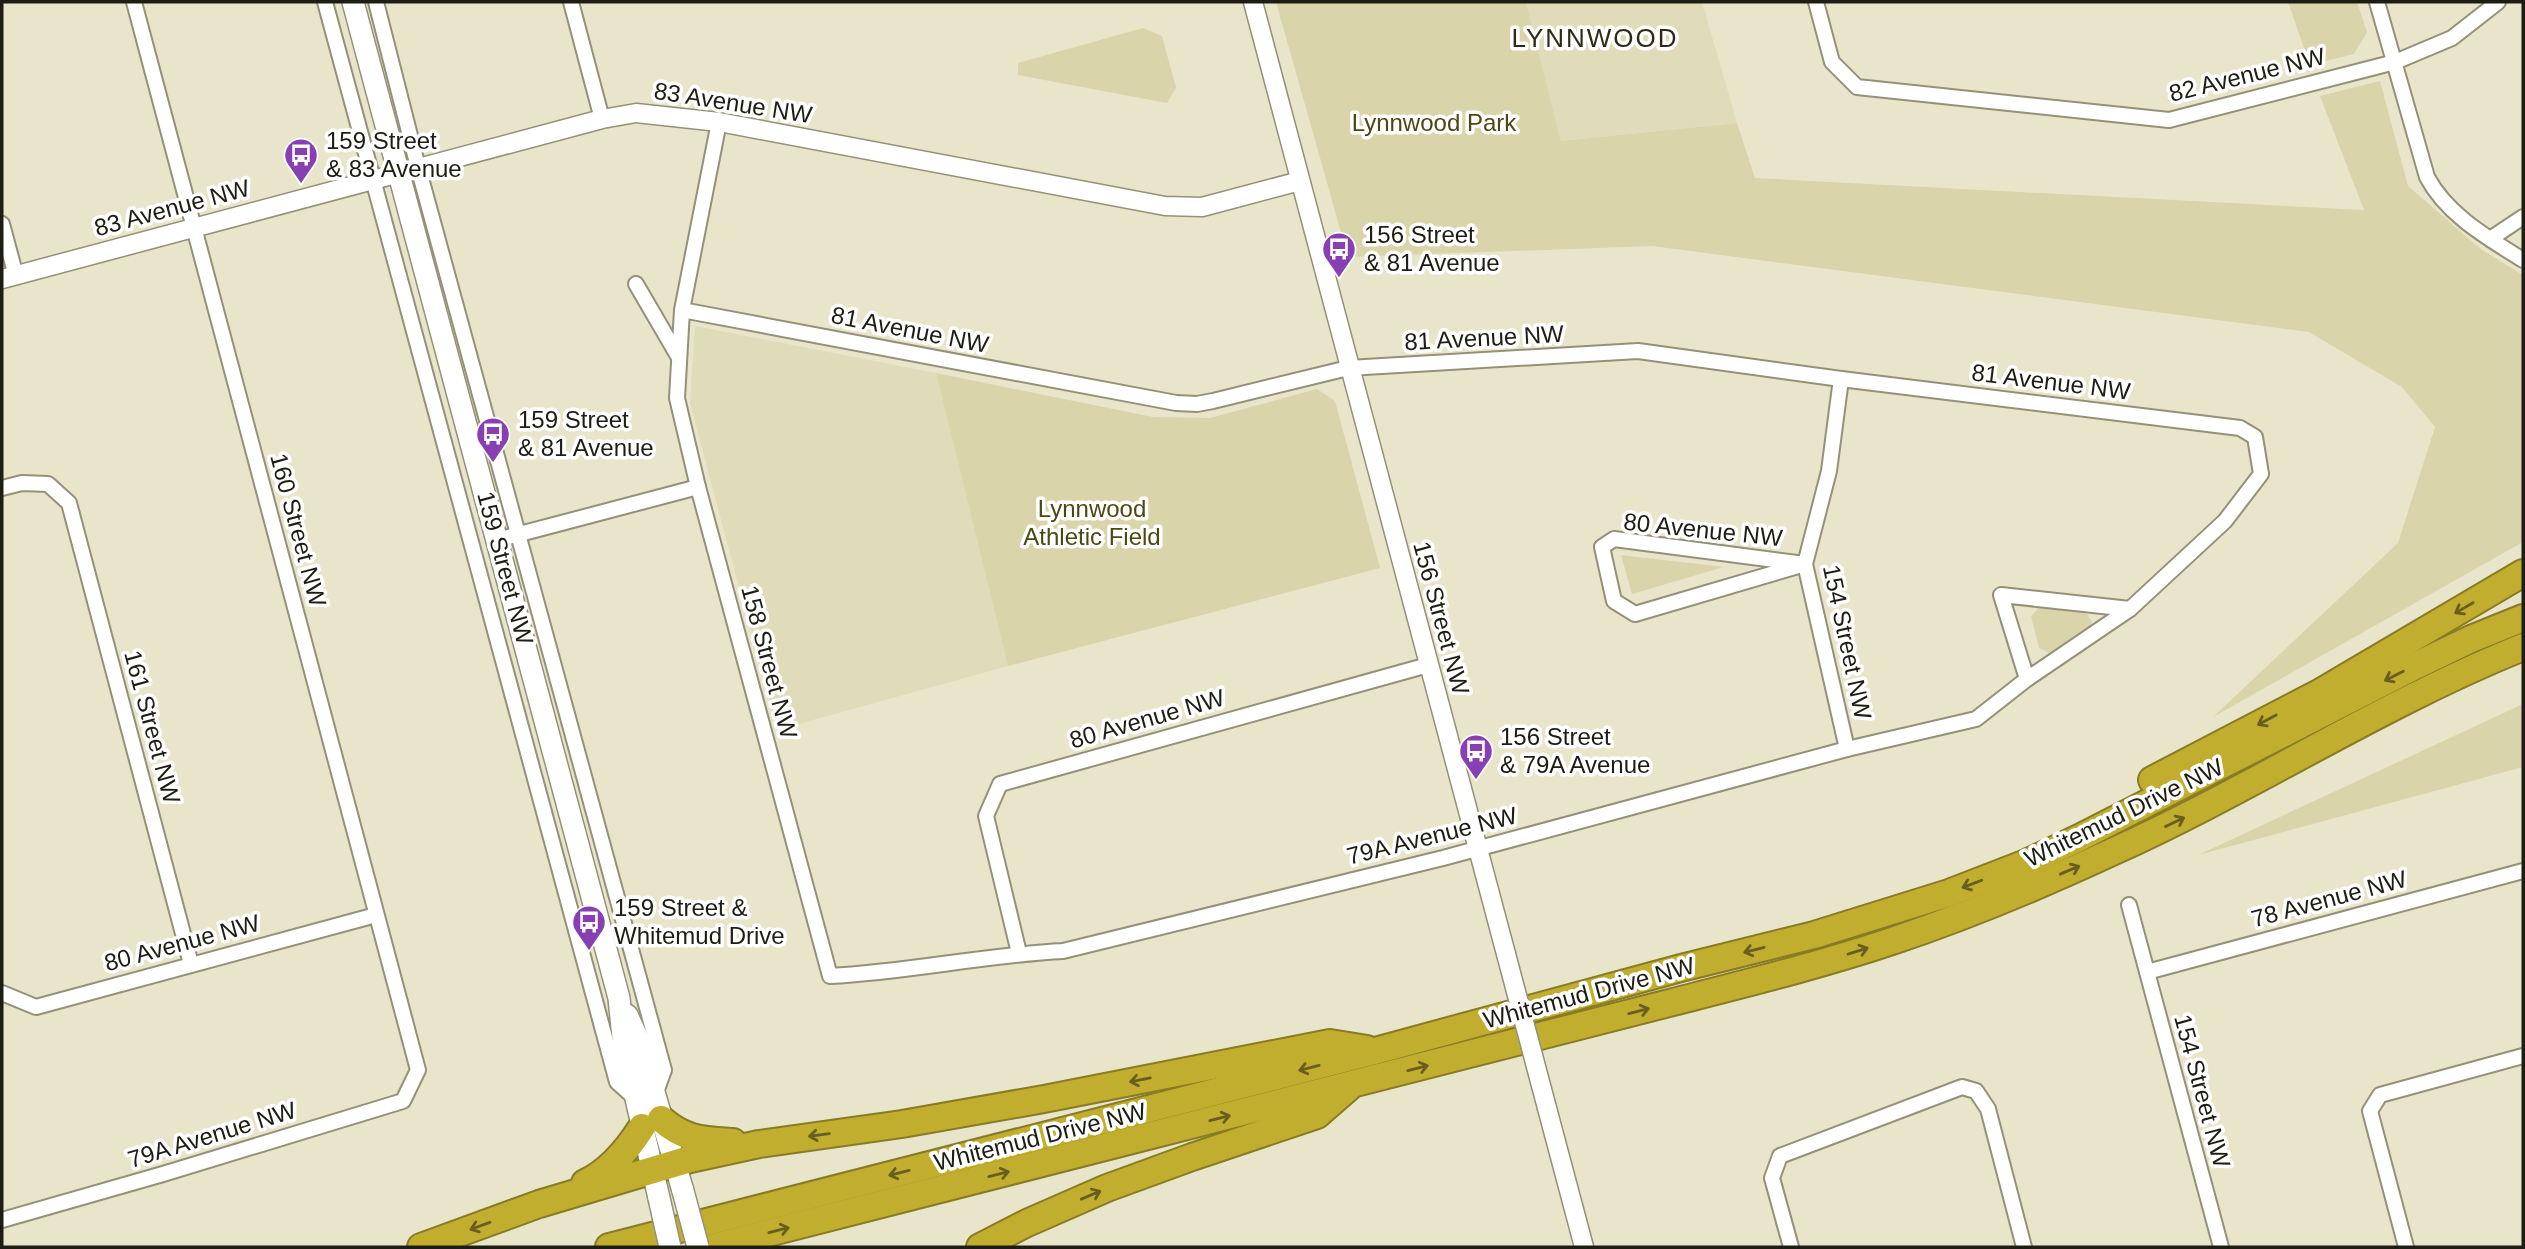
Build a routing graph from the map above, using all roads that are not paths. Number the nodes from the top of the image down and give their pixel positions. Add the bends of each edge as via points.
1 (134, 2) edge
2 (325, 2) edge
3 (353, 2) edge
4 (376, 2) edge
5 (571, 2) edge
6 (1253, 2) edge
7 (1816, 2) edge
8 (2376, 2) edge
9 (2498, 2) edge
10 (2395, 62) junction
11 (602, 119) junction
12 (719, 122) junction
13 (408, 170) junction
14 (372, 179) junction
15 (1300, 181) junction
16 (2523, 217) edge
17 (2, 224) edge
18 (195, 227) junction
19 (2490, 239) junction
20 (2523, 260) edge
21 (9, 277) edge
22 (636, 284) dead end
23 (682, 310) junction
24 (679, 358) junction
25 (1348, 368) junction
26 (1841, 379) junction
27 (2261, 474) joint
28 (698, 486) junction
29 (2, 488) edge
30 (520, 534) junction
31 (497, 540) junction
32 (1805, 564) junction
33 (2523, 573) edge
34 (2130, 609) junction
35 (2523, 618) edge
36 (2523, 647) edge
37 (1428, 665) junction
38 (2027, 679) junction
39 (1846, 749) junction
40 (2079, 838) junction
41 (1479, 849) junction
42 (2523, 871) edge
43 (2129, 905) dead end
44 (376, 915) junction
45 (1019, 953) junction
46 (191, 964) junction
47 (2147, 972) junction
48 (830, 976) joint
49 (2, 993) edge
50 (1376, 1051) junction
51 (2523, 1056) edge
52 (418, 1070) joint
53 (1352, 1085) junction
54 (649, 1110) junction
55 (759, 1144) junction
56 (662, 1178) junction
57 (539, 1204) junction
58 (2, 1220) edge
59 (982, 1246) edge
60 (421, 1247) edge
61 (609, 1247) edge
62 (670, 1247) edge
63 (698, 1247) edge
64 (713, 1247) edge
65 (1584, 1247) edge
66 (1791, 1247) edge
67 (2024, 1247) edge
68 (2221, 1247) edge
69 (2406, 1247) edge

1 - 18 street, 160 Street NW
2 - 14 street, 159 Street NW
3 - 13 main road, 159 Street NW
4 - 13 street, 159 Street NW
5 - 11 street
6 - 15 street, 156 Street NW
7 - 10 street, 82 Avenue NW via 1832,62 1857,87 2169,120
8 - 10 street
9 - 10 street, 82 Avenue NW via 2452,38
10 - 19 street via 2427,177 2442,202
11 - 12 street, 83 Avenue NW via 636,113
11 - 13 street, 83 Avenue NW
12 - 15 street, 83 Avenue NW via 1165,206 1202,207
12 - 23 street, 158 Street NW
13 - 14 street, 83 Avenue NW
13 - 30 street, 159 Street NW
13 - 31 main road, 159 Street NW
14 - 18 street, 83 Avenue NW
14 - 54 street, 159 Street NW via 617,1083
15 - 25 street, 156 Street NW
16 - 19 street
17 - 21 street
18 - 21 street, 83 Avenue NW
18 - 44 street, 160 Street NW
19 - 20 street
22 - 24 street
23 - 24 street, 158 Street NW
23 - 25 street, 81 Avenue NW via 1176,403 1213,401
24 - 28 street, 158 Street NW via 677,398
25 - 26 street, 81 Avenue NW via 1638,351
25 - 37 street, 156 Street NW
26 - 27 street, 81 Avenue NW via 2240,428 2256,437
26 - 32 street, 154 Street NW via 1829,471
27 - 34 street, 79A Avenue NW via 2225,521
28 - 30 street
28 - 48 street, 158 Street NW
29 - 46 street, 161 Street NW via 47,484 69,503
30 - 31 street
30 - 54 street, 159 Street NW via 664,1070
31 - 54 main road, 159 Street NW via 619,998 639,1041
32 - 32 street, 80 Avenue NW via 1614,539 1602,547 1614,601 1635,614
32 - 39 street, 154 Street NW
33 -> 40 highway via 2321,692 2109,802
34 - 38 street, 79A Avenue NW
34 - 38 street via 2001,595
35 -> 40 highway, Whitemud Drive NW via 2417,665
53 -> 36 highway, Whitemud Drive NW via 1783,974 1892,941 2113,852 2425,691
37 - 41 street, 156 Street NW
37 - 45 street, 80 Avenue NW via 1000,784 986,816
38 - 39 street, 79A Avenue NW via 1976,719
39 - 41 street, 79A Avenue NW
40 -> 50 highway, Whitemud Drive NW via 1949,893 1814,935
41 - 45 street, 79A Avenue NW via 1063,951
41 - 65 street, 156 Street NW, bridge
42 - 47 street, 78 Avenue NW
43 - 47 street, 154 Street NW
44 - 46 street, 80 Avenue NW
44 - 52 street, 160 Street NW
45 - 48 street, 79A Avenue NW
46 - 49 street, 80 Avenue NW via 36,1007
47 - 68 street, 154 Street NW
50 -> 55 highway via 1330,1043 1044,1099
50 -> 61 highway, Whitemud Drive NW
51 - 69 street via 2380,1095 2370,1111
52 - 58 street, 79A Avenue NW via 403,1101
59 -> 53 highway via 1107,1188 1317,1115
64 -> 53 highway, Whitemud Drive NW
54 - 55 highway via 691,1138
54 - 56 main road, 159 Street NW
54 - 57 highway via 633,1141 597,1177
55 - 56 highway
56 - 57 highway
56 - 62 main road, 159 Street NW, bridge
56 - 63 main road, 159 Street NW, bridge via 683,1191
57 -> 60 highway
66 - 67 street via 1772,1178 1780,1156 1962,1087 1976,1091 1988,1109

